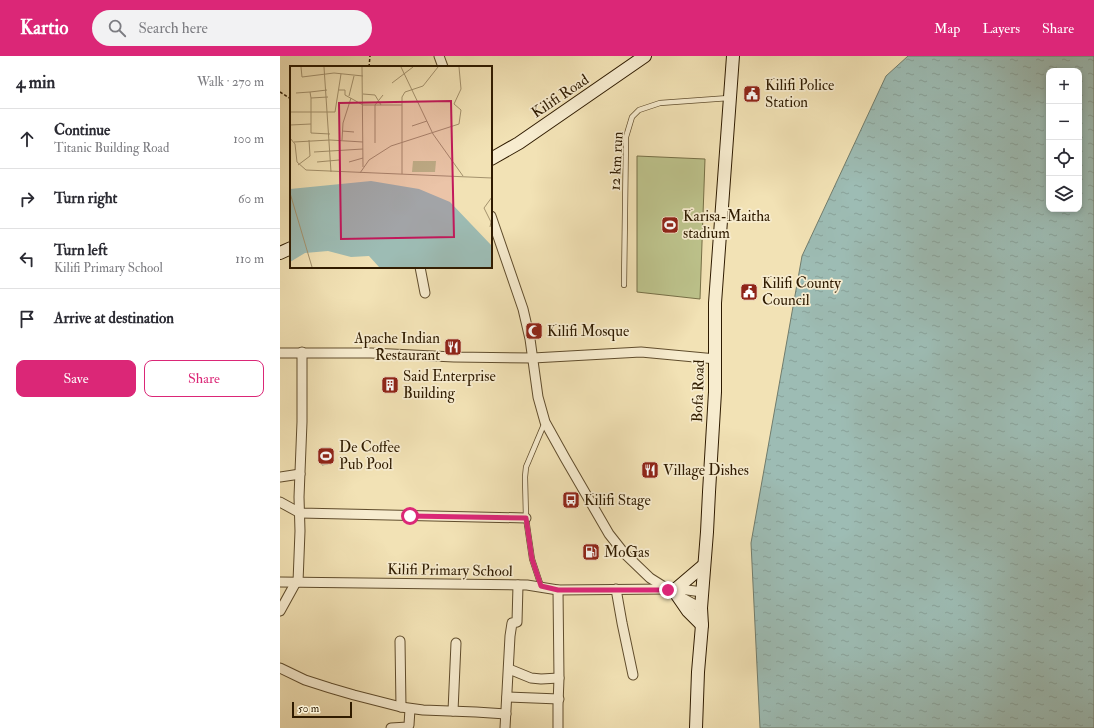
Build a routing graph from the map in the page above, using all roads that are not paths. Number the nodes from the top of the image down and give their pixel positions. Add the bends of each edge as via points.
1 (439, 56) edge
2 (645, 56) edge
3 (733, 56) edge
4 (443, 66) edge
5 (730, 97) junction
6 (492, 157) edge
7 (492, 219) edge
8 (290, 248) edge
9 (280, 253) edge
10 (420, 268) edge
11 (624, 284) dead end
12 (425, 293) dead end
13 (302, 352) junction
14 (280, 353) edge
15 (533, 358) junction
16 (716, 359) junction
17 (545, 422) junction
18 (300, 474) junction
19 (280, 477) edge
20 (280, 502) edge
21 (300, 513) junction
22 (526, 518) junction
23 (704, 565) junction
24 (280, 582) edge
25 (297, 582) junction
26 (518, 585) junction
27 (541, 586) junction
28 (616, 589) junction
29 (558, 590) junction
30 (671, 590) junction
31 (702, 592) junction
32 (701, 608) junction
33 (280, 611) edge
34 (702, 625) junction
35 (400, 641) dead end
36 (456, 644) dead end
37 (280, 668) edge
38 (508, 669) junction
39 (633, 675) dead end
40 (559, 678) junction
41 (507, 697) junction
42 (559, 699) junction
43 (405, 708) junction
44 (453, 711) junction
45 (506, 714) junction
46 (391, 728) edge
47 (505, 728) edge
48 (558, 728) edge
49 (696, 728) edge

1 - 4 street
2 - 6 street, Kilifi Road via 518,143
3 - 5 street, Bofa Road
5 - 11 lane, 12 km run via 660,103 638,110 632,117 626,137
5 - 16 street, Bofa Road via 715,303
7 - 15 street via 523,309
8 - 9 street
10 - 12 street
13 - 14 street
13 - 15 street
13 - 18 street
15 - 16 street via 641,352
15 - 17 street via 538,397
16 - 23 street, Bofa Road
17 - 22 lane via 526,467
17 - 30 street via 609,534 650,578
18 - 19 street
18 - 21 street
20 - 21 street
21 - 22 street
21 - 25 street
22 - 27 lane via 532,559
23 - 30 street
23 - 31 street, Bofa Road
24 - 25 street, Kilifi Primary School
25 - 26 street, Kilifi Primary School
25 - 33 street
26 - 27 street, Kilifi Primary School
26 - 38 street via 517,622 512,623 511,627
27 - 29 street, Kilifi Primary School
28 - 29 street, Kilifi Primary School
28 - 30 street, Kilifi Primary School
28 - 39 street
29 - 40 street
30 - 31 street, Kilifi Primary School
30 - 32 street
30 - 34 street
31 - 32 street, Bofa Road
32 - 34 street, Bofa Road
34 - 49 street, Bofa Road
35 - 43 street
36 - 44 street
37 - 43 street via 305,680
38 - 40 street via 530,678
38 - 41 street
40 - 42 street
41 - 42 street
41 - 45 street
42 - 48 street
43 - 44 street
43 - 46 street via 408,727
44 - 45 street
45 - 47 street

